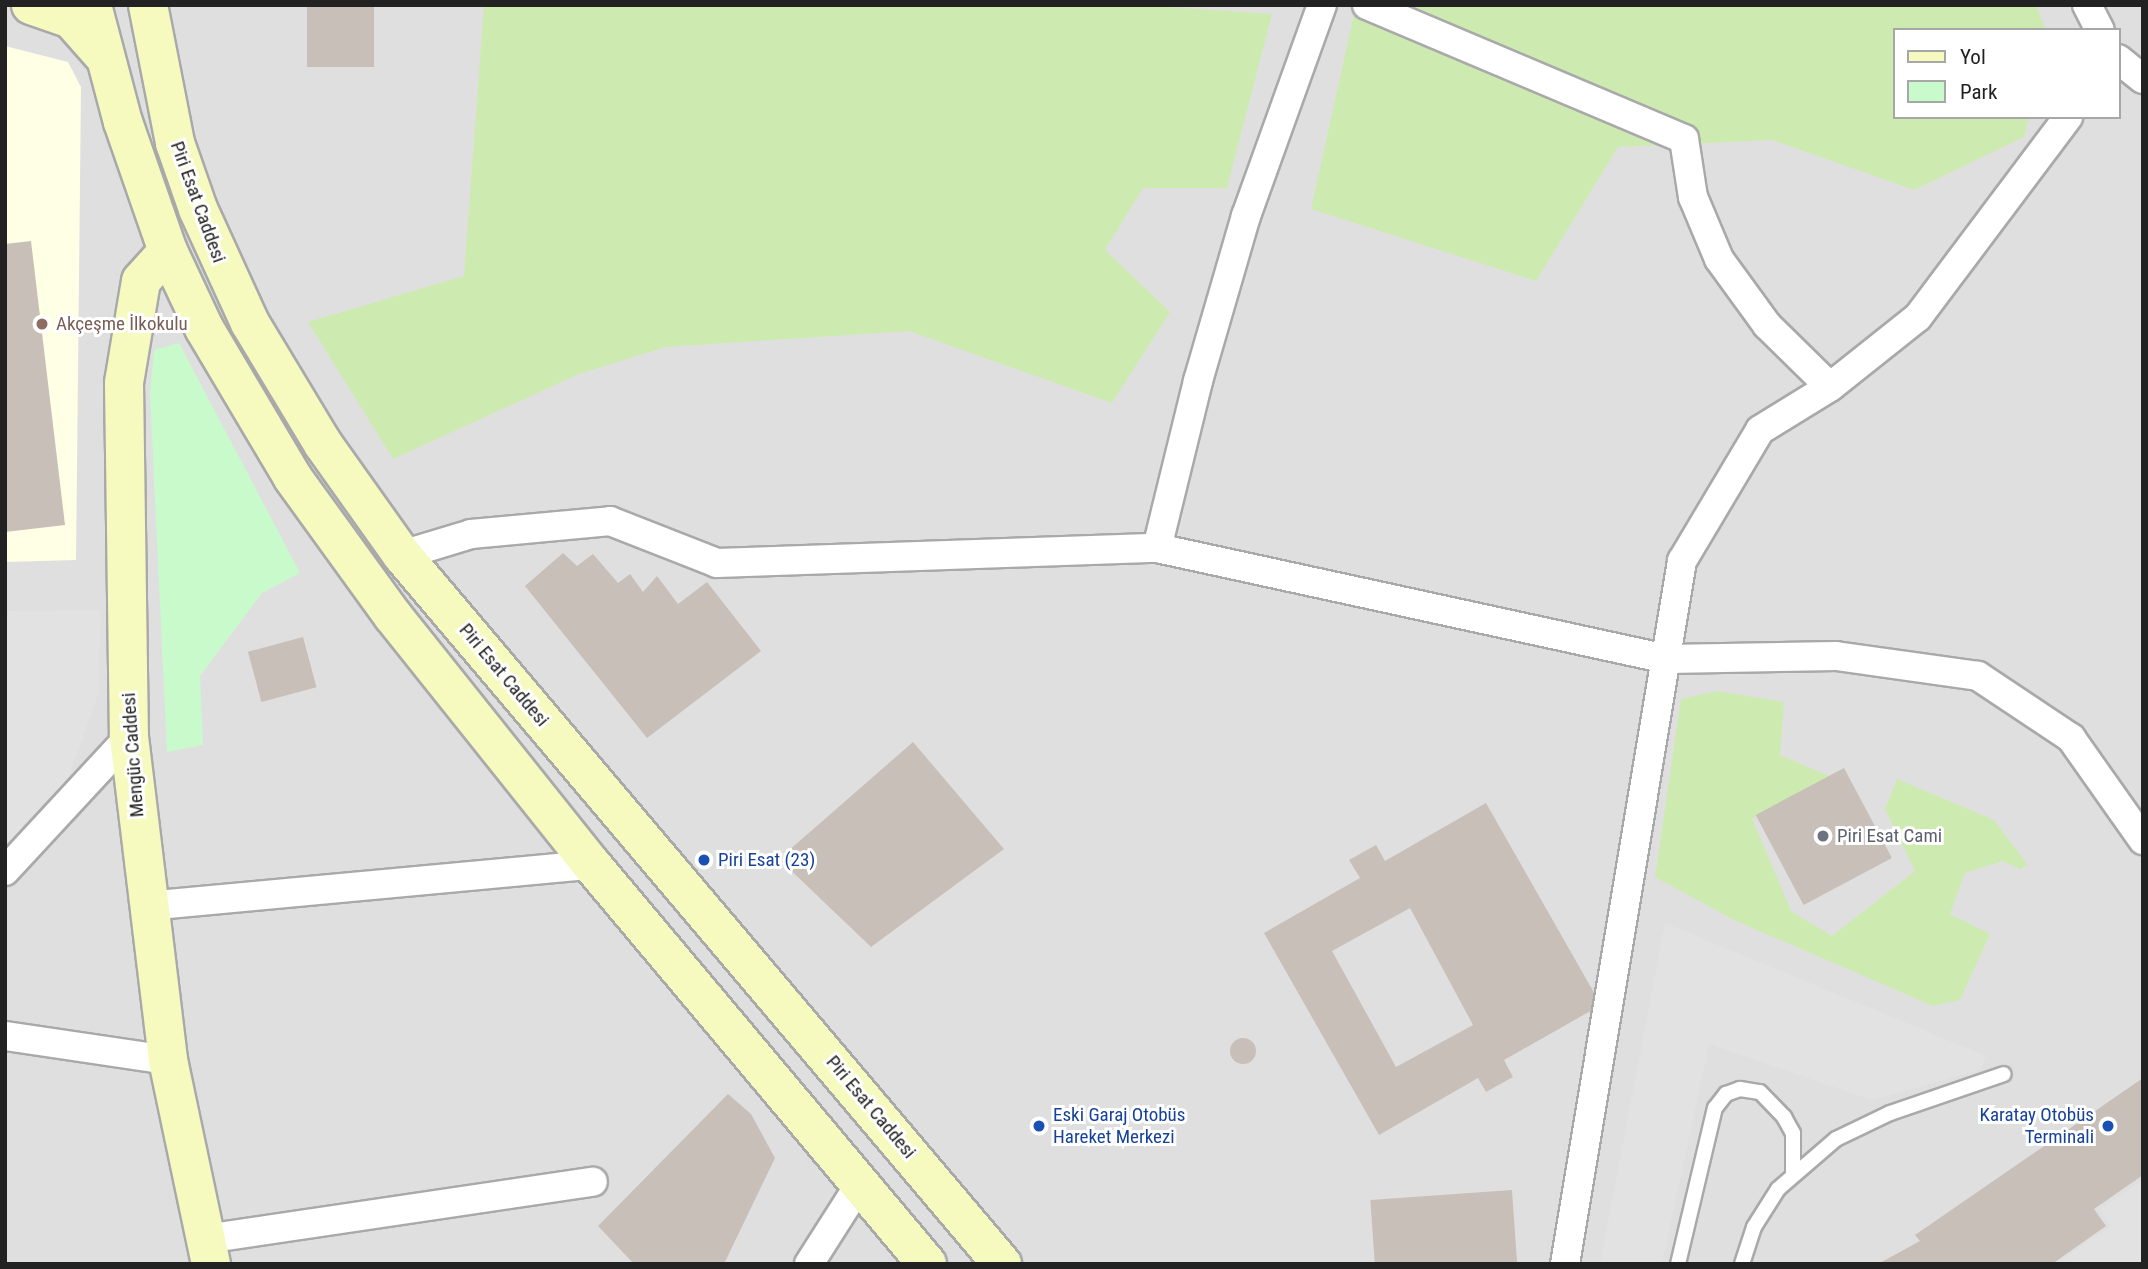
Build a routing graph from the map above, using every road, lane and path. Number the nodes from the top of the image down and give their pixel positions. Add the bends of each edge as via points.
1 (30, 5) edge
2 (92, 5) edge
3 (148, 5) edge
4 (1322, 5) edge
5 (1367, 5) edge
6 (2087, 5) edge
7 (5, 11) edge
8 (2099, 28) edge
9 (2120, 61) edge
10 (107, 62) junction
11 (2143, 79) edge
12 (2066, 119) edge
13 (168, 251) junction
14 (1830, 387) junction
15 (1157, 548) junction
16 (402, 555) junction
17 (1667, 659) junction
18 (129, 737) junction
19 (2143, 840) edge
20 (592, 865) junction
21 (5, 871) edge
22 (147, 906) junction
23 (5, 1036) edge
24 (168, 1060) junction
25 (2004, 1074) dead end
26 (1793, 1171) junction
27 (593, 1182) dead end
28 (860, 1184) junction
29 (208, 1251) edge
30 (809, 1264) edge
31 (927, 1264) edge
32 (1002, 1264) edge
33 (1564, 1264) edge
34 (1678, 1264) edge
35 (1742, 1264) edge

1 - 7 main road
1 - 10 main road via 71,19
2 - 10 main road
3 - 16 main road, Piri Esat Caddesi via 175,143 222,267 278,376
4 - 15 street via 1246,216 1198,381
5 - 14 street via 1684,139 1693,197 1719,259 1767,325
6 - 8 street
9 - 11 street
10 - 13 main road
12 - 14 street via 1918,317
13 - 18 main road, Mengüc Caddesi via 141,281 124,383
13 - 20 main road via 204,328 293,478 393,616
14 - 17 street via 1760,430 1682,561
15 - 16 street via 717,563 610,521 471,534
15 - 17 street
16 - 32 main road, Piri Esat Caddesi
17 - 19 street via 1836,656 1978,676 2071,738
17 - 33 street
18 - 21 street
18 - 22 main road, Mengüc Caddesi
20 - 22 street
20 - 28 main road
22 - 24 main road, Mengüc Caddesi
23 - 24 street
24 - 29 main road, Mengüc Caddesi
25 - 26 lane via 1862,1124
26 - 34 lane via 1793,1133 1784,1116 1760,1092 1740,1089 1726,1094 1715,1108
26 - 35 lane via 1761,1214
27 - 29 street
28 - 30 street
28 - 31 main road

